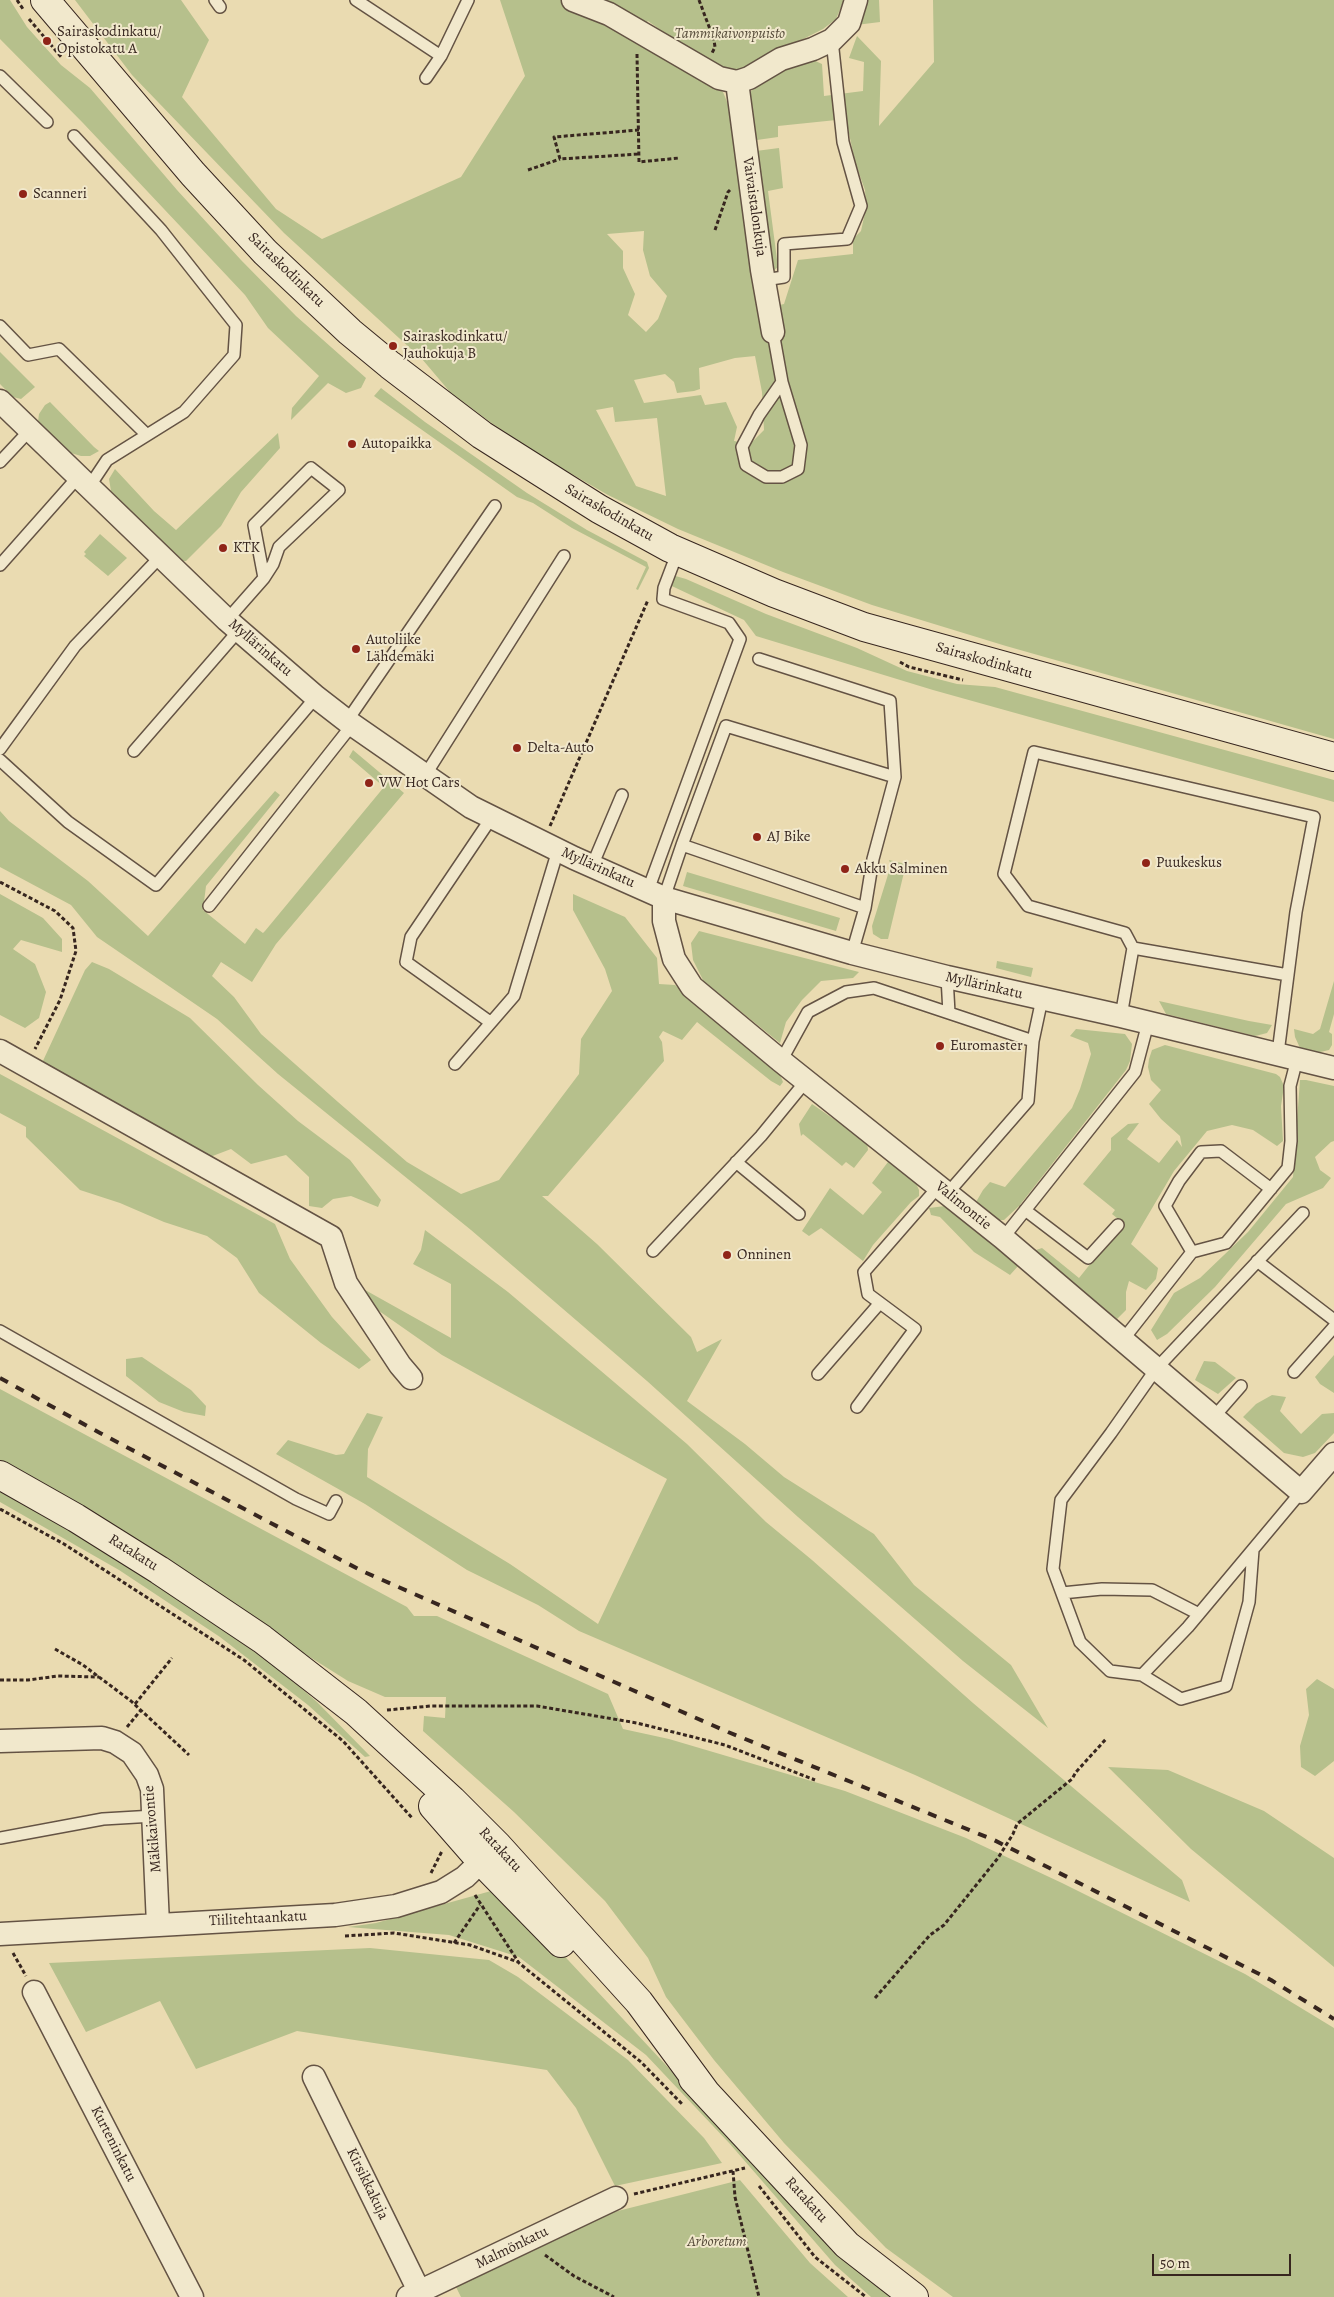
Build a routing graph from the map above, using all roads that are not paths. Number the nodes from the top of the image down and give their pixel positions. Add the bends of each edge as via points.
1 (45, 0) edge
2 (356, 0) edge
3 (468, 0) edge
4 (573, 0) edge
5 (856, 0) edge
6 (832, 40) junction
7 (441, 56) junction
8 (0, 76) edge
9 (426, 78) dead end
10 (737, 82) junction
11 (47, 122) dead end
12 (74, 136) dead end
13 (764, 280) junction
14 (0, 326) edge
15 (773, 332) joint
16 (782, 382) junction
17 (0, 400) edge
18 (30, 430) junction
19 (147, 435) junction
20 (0, 462) edge
21 (83, 482) junction
22 (495, 506) dead end
23 (678, 551) junction
24 (161, 556) junction
25 (564, 556) dead end
26 (0, 565) edge
27 (264, 578) junction
28 (233, 624) junction
29 (759, 659) dead end
30 (316, 697) junction
31 (350, 723) junction
32 (0, 749) edge
33 (134, 751) dead end
34 (1334, 757) edge
35 (0, 760) edge
36 (426, 774) junction
37 (895, 777) junction
38 (622, 796) dead end
39 (492, 818) junction
40 (682, 845) junction
41 (550, 846) junction
42 (592, 866) junction
43 (656, 894) junction
44 (209, 906) dead end
45 (865, 908) junction
46 (1133, 948) junction
47 (852, 953) junction
48 (1288, 975) junction
49 (947, 977) junction
50 (1042, 999) junction
51 (948, 1013) junction
52 (1121, 1016) junction
53 (490, 1022) junction
54 (1148, 1023) junction
55 (1033, 1041) junction
56 (0, 1051) edge
57 (1288, 1056) junction
58 (781, 1062) junction
59 (455, 1064) dead end
60 (1334, 1068) edge
61 (806, 1081) junction
62 (736, 1162) junction
63 (943, 1190) junction
64 (1271, 1190) junction
65 (1025, 1210) junction
66 (1303, 1213) dead end
67 (799, 1214) dead end
68 (1118, 1225) dead end
69 (1003, 1238) junction
70 (653, 1251) dead end
71 (1192, 1252) junction
72 (1257, 1262) junction
73 (879, 1304) junction
74 (1334, 1320) edge
75 (1334, 1326) edge
76 (0, 1331) edge
77 (1122, 1341) junction
78 (1156, 1369) junction
79 (1294, 1372) dead end
80 (818, 1374) dead end
81 (411, 1378) dead end
82 (1241, 1386) dead end
83 (857, 1407) dead end
84 (1212, 1418) junction
85 (1334, 1454) edge
86 (0, 1475) edge
87 (1301, 1492) junction
88 (336, 1501) dead end
89 (1253, 1550) junction
90 (1062, 1593) junction
91 (1199, 1614) junction
92 (262, 1639) junction
93 (1142, 1675) junction
94 (0, 1741) edge
95 (154, 1816) junction
96 (0, 1838) edge
97 (481, 1861) junction
98 (158, 1925) junction
99 (4, 1934) edge
100 (34, 1992) road end
101 (314, 2077) dead end
102 (616, 2198) road end
103 (414, 2294) edge
104 (192, 2297) edge
105 (914, 2297) edge

1 - 23 main road, Sairaskodinkatu via 226,210 265,252 350,332 482,435 599,509
2 - 7 lane
3 - 7 lane
4 - 10 street via 609,14 719,78
5 - 6 street via 849,23
6 - 10 street via 813,50 781,59
6 - 13 lane via 843,142 861,206 847,239 784,244 784,277
7 - 9 lane
8 - 11 lane
10 - 13 street, Vaivaistalonkuja
12 - 19 lane via 161,230 236,325 234,355 184,412
13 - 15 street, Vaivaistalonkuja
14 - 19 lane via 28,355 59,349
15 - 16 lane
16 - 16 lane via 742,447 746,465 766,477 782,477 798,469 802,445
17 - 18 street, Myllärinkatu
18 - 20 lane
18 - 21 street, Myllärinkatu
19 - 21 lane via 107,460
21 - 24 street, Myllärinkatu
21 - 26 lane
22 - 31 lane
23 - 34 main road, Sairaskodinkatu via 774,593 864,627
23 - 43 lane via 664,588 664,599 729,623 740,639
24 - 28 street, Myllärinkatu
24 - 32 lane via 74,646
25 - 36 lane
27 - 27 lane via 279,547 339,490 312,468 254,525
27 - 28 lane
28 - 30 street, Myllärinkatu
28 - 33 lane
29 - 37 lane via 890,701
30 - 31 street, Myllärinkatu
30 - 35 lane via 156,885 68,822
31 - 36 street, Myllärinkatu
31 - 44 lane
36 - 39 street, Myllärinkatu via 470,807
37 - 40 lane via 726,726
37 - 45 lane via 873,859
38 - 42 lane
39 - 41 street, Myllärinkatu
39 - 53 lane via 411,937 406,962
40 - 43 lane
40 - 45 lane
41 - 42 street, Myllärinkatu
41 - 53 lane via 514,996
42 - 43 street, Myllärinkatu
43 - 47 street, Myllärinkatu
43 - 58 street, Valimontie via 674,959 692,987
45 - 47 lane
46 - 48 lane
46 - 48 lane via 1125,933 1028,906 1004,874 1034,752 1314,817
46 - 52 lane
47 - 49 street, Myllärinkatu
48 - 57 lane
49 - 50 street, Myllärinkatu
49 - 51 lane
50 - 52 street, Myllärinkatu
50 - 55 lane
51 - 55 lane
51 - 58 lane via 874,988 846,992 808,1012
52 - 54 street, Myllärinkatu
53 - 59 lane
54 - 57 street, Myllärinkatu
54 - 65 lane via 1135,1072
55 - 63 lane via 1028,1101
56 - 81 street via 331,1238 346,1283
57 - 60 street, Myllärinkatu
57 - 64 lane via 1291,1141 1288,1168
58 - 61 street, Valimontie
61 - 62 lane
61 - 63 street, Valimontie
62 - 67 lane
62 - 70 lane
63 - 69 street, Valimontie
63 - 73 lane via 864,1272 868,1294
64 - 71 lane via 1226,1243
64 - 71 lane via 1221,1151 1201,1152 1165,1206
65 - 68 lane via 1088,1258
65 - 69 lane
66 - 72 lane
69 - 77 street, Valimontie
71 - 77 lane
72 - 74 lane
72 - 78 lane
73 - 80 lane
73 - 83 lane via 915,1329
75 - 79 lane
76 - 88 lane via 296,1499 329,1514
77 - 78 street, Valimontie
78 - 84 street, Valimontie
78 - 90 lane via 1061,1500 1053,1568
82 - 84 lane
84 - 87 street, Valimontie
85 - 87 street
86 - 92 main road, Ratakatu via 143,1559
87 - 89 lane
89 - 91 lane
89 - 93 lane via 1249,1602 1226,1686 1181,1699
90 - 91 lane via 1102,1589 1152,1590
90 - 93 lane via 1080,1642 1110,1671
91 - 93 lane
92 - 97 main road, Ratakatu via 445,1818
92 - 97 main road, Ratakatu via 356,1712 452,1800
94 - 95 street, Mäkikaivontie via 102,1738 115,1742 132,1753 147,1775 152,1789
95 - 96 lane via 103,1819
95 - 98 street, Mäkikaivontie
97 - 98 street, Tiilitehtaankatu via 441,1892 396,1906 335,1915
97 - 105 main road, Ratakatu via 639,2002 698,2102 759,2173
98 - 99 street, Tiilitehtaankatu
100 - 104 street, Kurteninkatu
101 - 103 street, Kirsikkakuja
102 - 103 street, Malmönkatu

